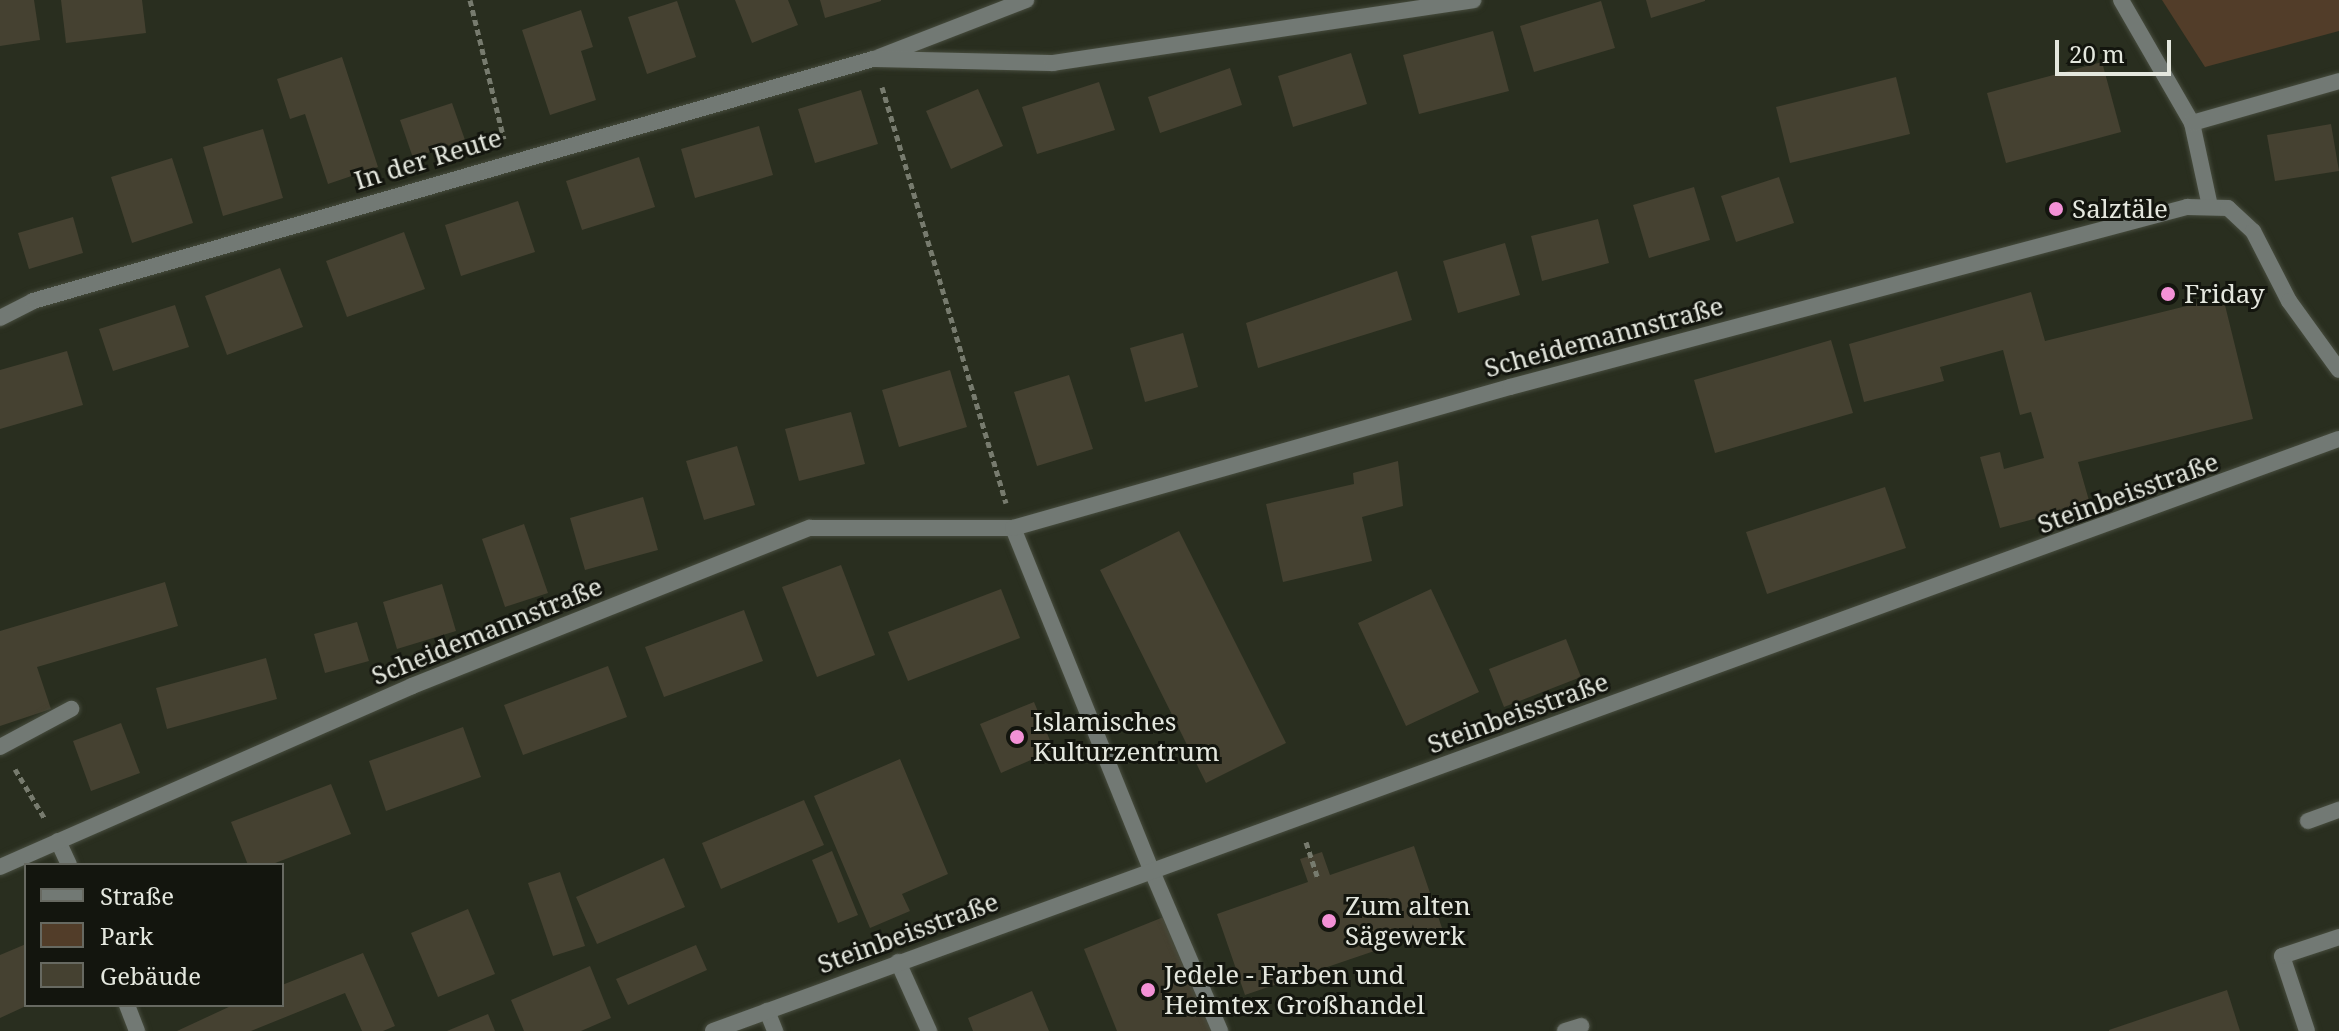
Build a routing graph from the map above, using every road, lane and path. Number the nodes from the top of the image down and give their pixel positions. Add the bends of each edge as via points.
1 (470, 0) edge
2 (1026, 0) edge
3 (1473, 0) edge
4 (2121, 0) edge
5 (873, 59) junction
6 (2339, 81) edge
7 (2192, 123) junction
8 (509, 160) junction
9 (2210, 206) junction
10 (0, 318) edge
11 (2339, 370) edge
12 (2339, 439) edge
13 (1013, 528) junction
14 (71, 709) dead end
15 (1, 747) edge
16 (2339, 810) edge
17 (2308, 821) dead end
18 (58, 841) junction
19 (1310, 856) dead end
20 (68, 863) edge
21 (0, 867) edge
22 (1151, 869) junction
23 (1318, 879) dead end
24 (2339, 937) edge
25 (898, 962) junction
26 (128, 1007) edge
27 (767, 1011) junction
28 (137, 1031) edge
29 (713, 1031) edge
30 (775, 1031) edge
31 (929, 1031) edge
32 (1220, 1031) edge
33 (2307, 1031) edge

1 - 8 path
2 - 5 street, In der Reute
3 - 5 street, In der Reute via 1053,63
4 - 7 street
5 - 8 street, In der Reute
5 - 13 path
6 - 7 street
7 - 9 street
8 - 10 street, In der Reute via 33,301
9 - 11 street via 2228,208 2253,231 2289,301
9 - 13 street, Scheidemannstraße via 2187,207 1664,346
12 - 22 street, Steinbeisstraße
13 - 18 street, Scheidemannstraße via 810,528 412,686
13 - 22 street
14 - 15 street
15 - 18 path
16 - 17 street
18 - 20 street
18 - 21 street, Scheidemannstraße
19 - 23 path
22 - 25 street, Steinbeisstraße
22 - 32 street
24 - 33 street via 2282,956
25 - 27 street, Steinbeisstraße
25 - 31 street
26 - 28 street
27 - 29 street, Steinbeisstraße
27 - 30 street

